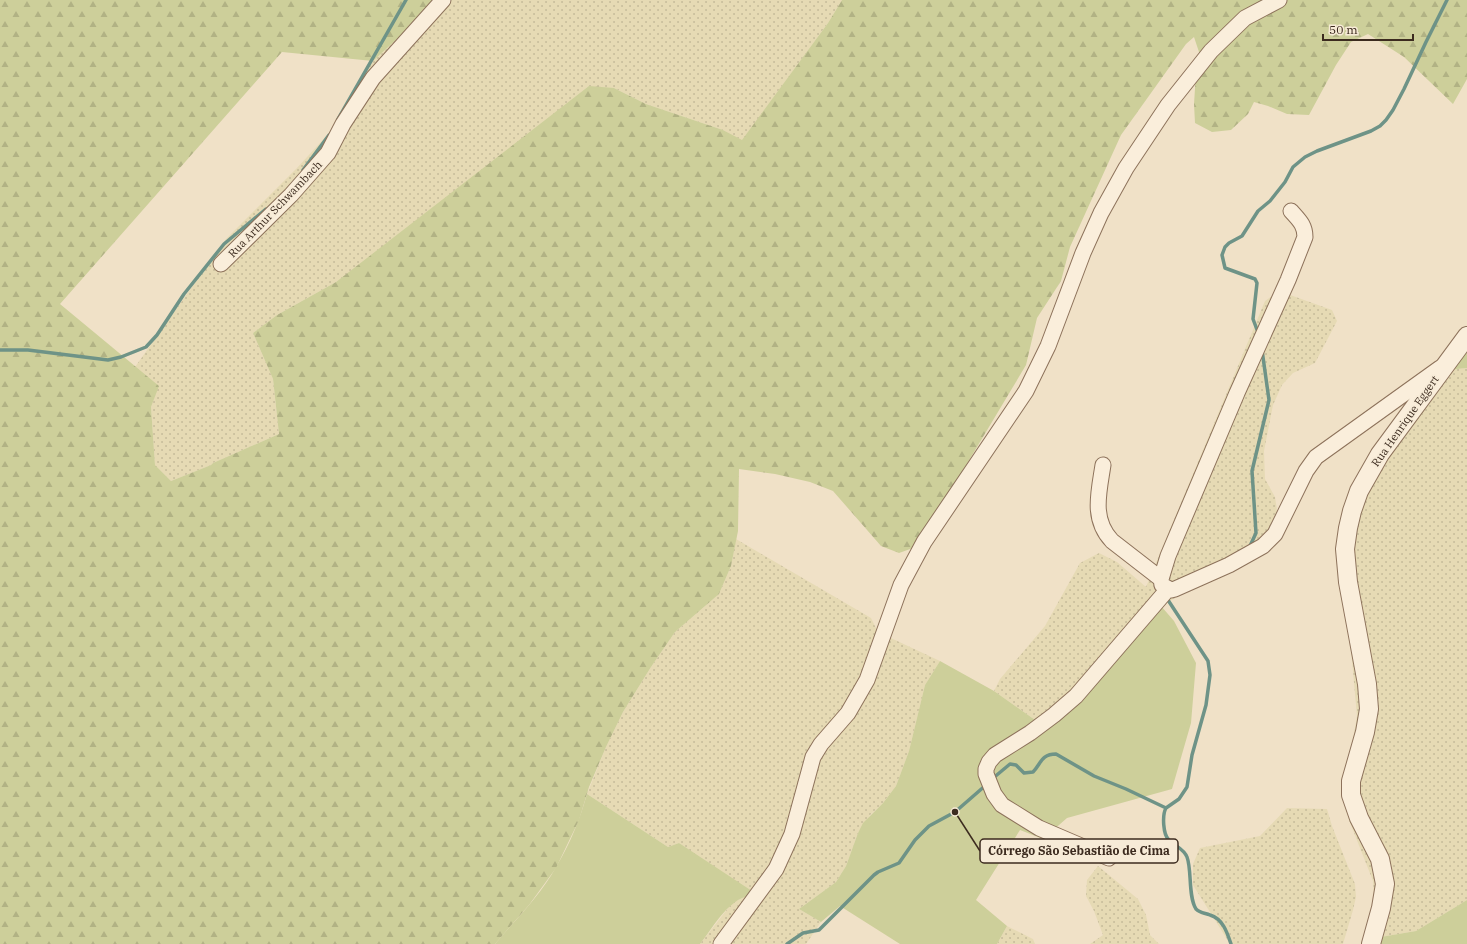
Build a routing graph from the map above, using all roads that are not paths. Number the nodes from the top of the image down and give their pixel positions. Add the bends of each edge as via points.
1 (443, 0) edge
2 (1279, 0) edge
3 (1291, 211) dead end
4 (221, 264) dead end
5 (1467, 336) edge
6 (1446, 364) junction
7 (1103, 465) dead end
8 (1165, 584) junction
9 (1109, 858) dead end
10 (721, 944) edge
11 (1371, 944) edge

1 - 4 street, Rua Arthur Schwambach via 372,78 328,153 291,195
2 - 10 street via 1245,18 1211,51 1168,105 1126,168 1083,252 1048,346 1026,391 924,542 901,585 867,680 848,713 820,744 813,757 792,834 776,869
3 - 8 street via 1302,224 1305,237 1168,556
5 - 6 street, Rua Henrique Eggert
6 - 8 street via 1316,456 1275,534 1263,546 1229,565 1175,589
6 - 11 street, Rua Henrique Eggert via 1380,454 1352,511 1345,549 1369,709 1351,781 1351,796 1380,859 1385,884 1382,908
7 - 8 street via 1098,499 1099,520 1105,533
8 - 9 street via 1076,696 1030,733 995,755 986,769 994,794 1002,805 1039,828

